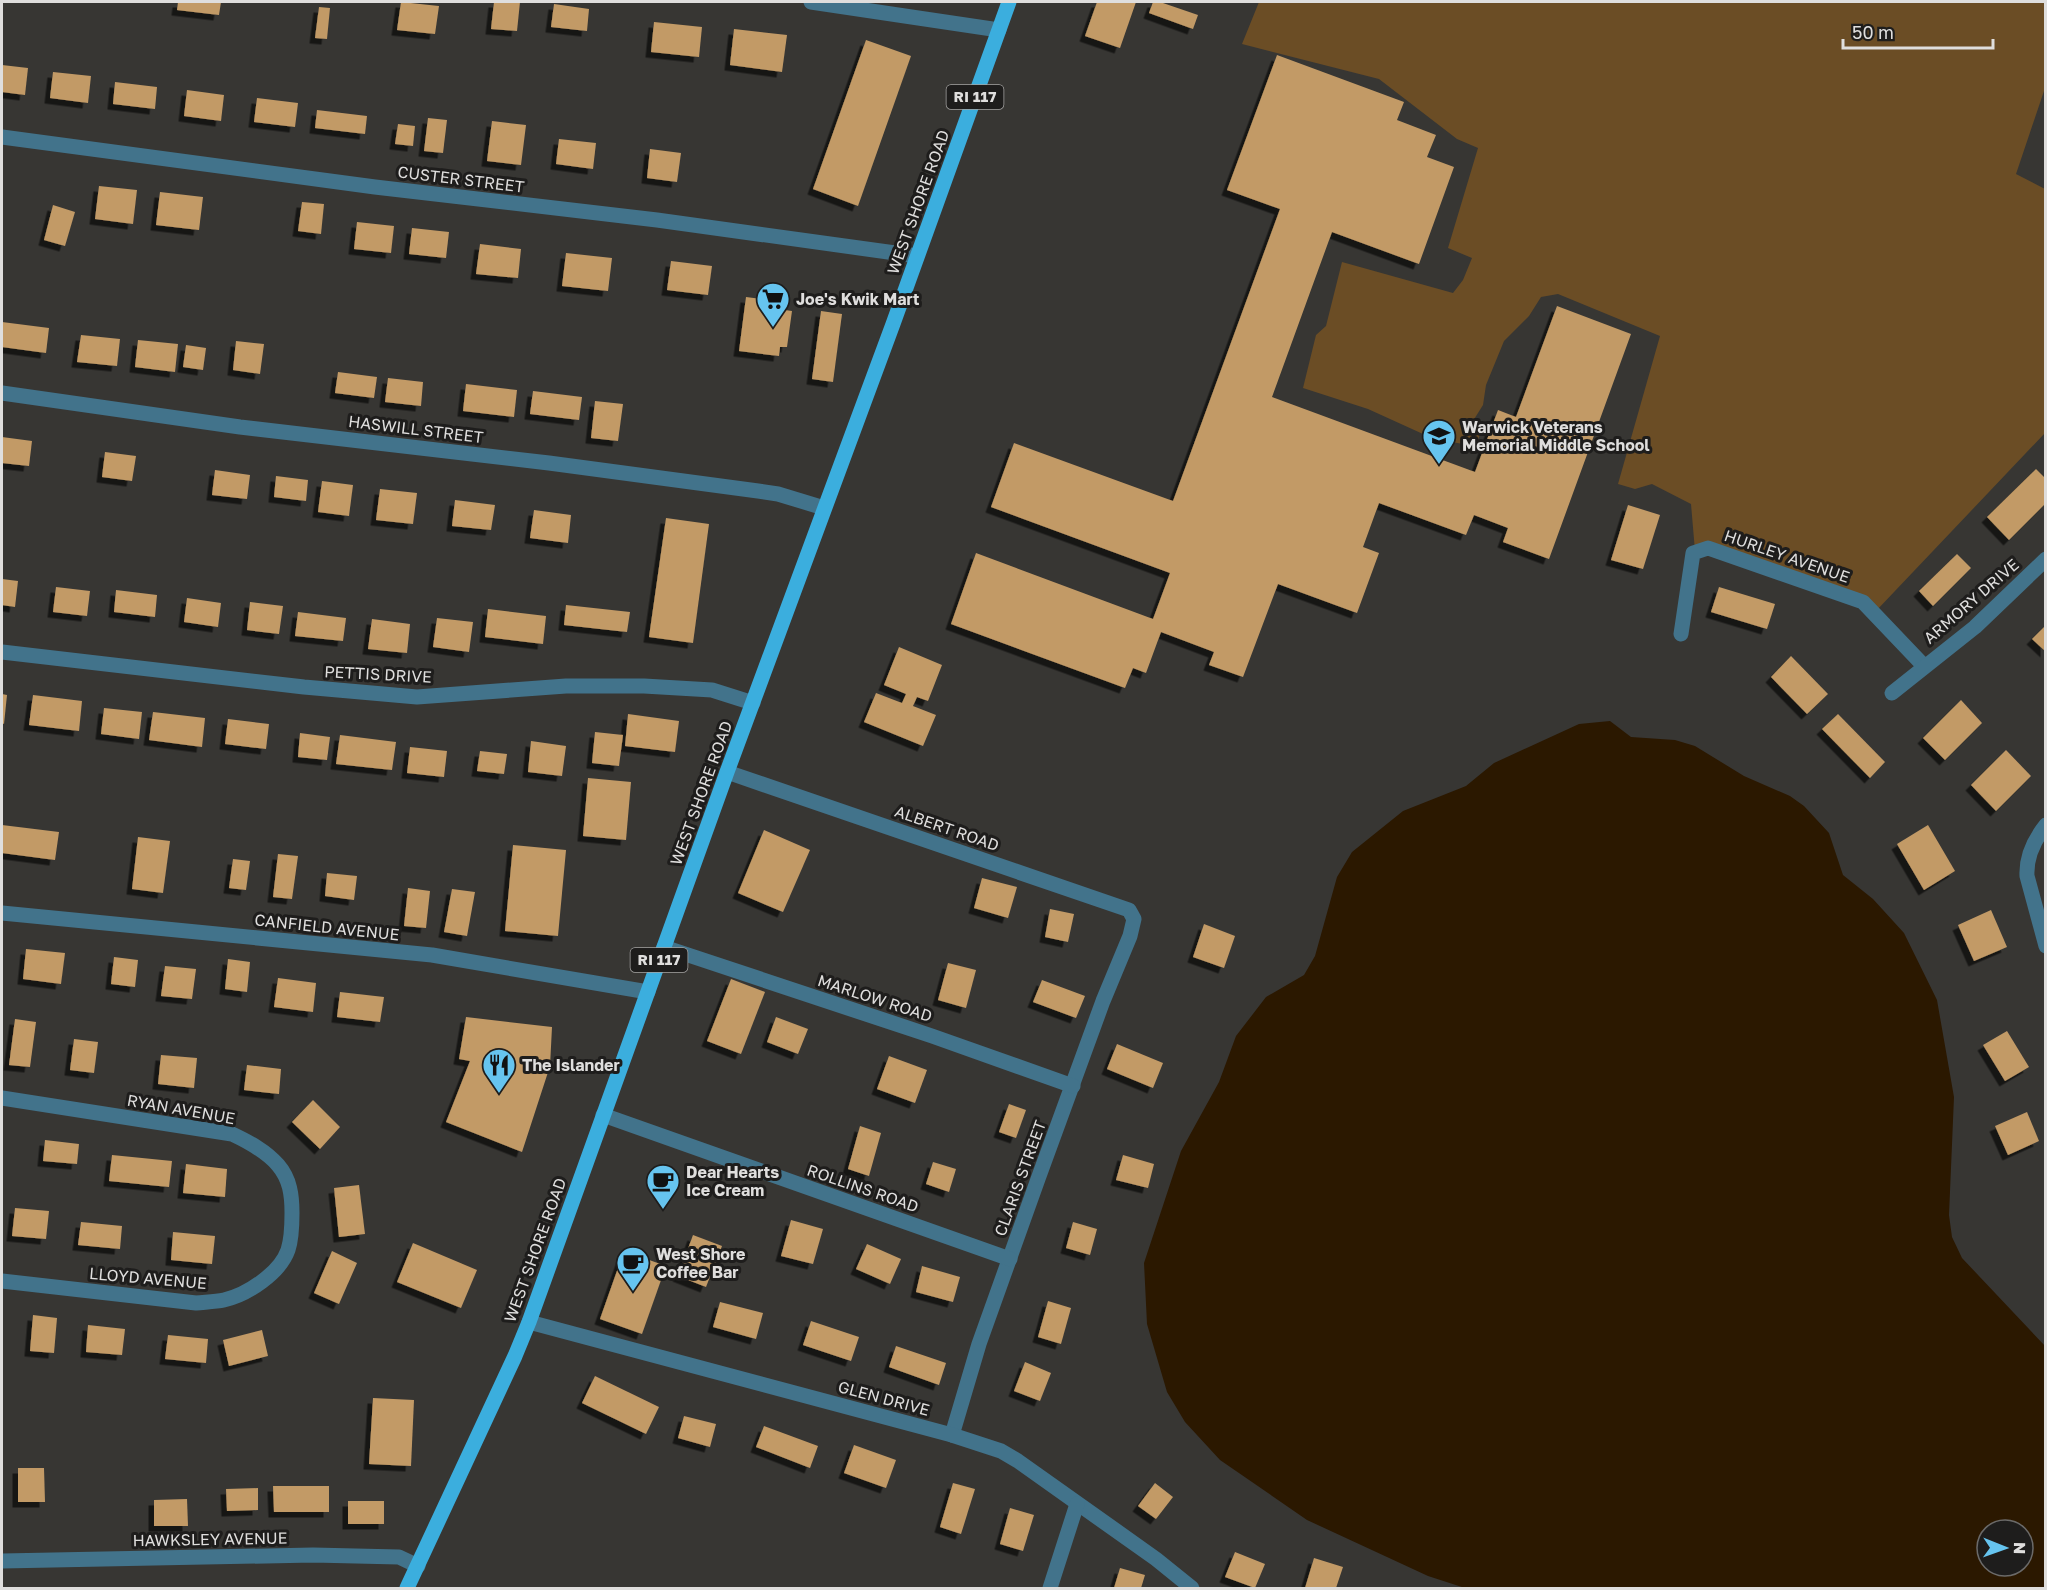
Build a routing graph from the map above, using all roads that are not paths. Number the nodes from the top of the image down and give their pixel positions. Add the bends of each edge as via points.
1 (811, 2) edge
2 (1009, 2) edge
3 (999, 30) junction
4 (2, 137) edge
5 (917, 256) junction
6 (2, 393) edge
7 (825, 508) junction
8 (2046, 559) edge
9 (1681, 634) dead end
10 (2, 652) edge
11 (1924, 666) junction
12 (1892, 693) dead end
13 (753, 703) junction
14 (727, 772) junction
15 (2046, 825) edge
16 (2, 913) edge
17 (1130, 936) joint
18 (664, 946) junction
19 (2046, 946) edge
20 (648, 992) junction
21 (1073, 1086) junction
22 (2, 1098) edge
23 (603, 1115) junction
24 (291, 1230) joint
25 (1010, 1258) junction
26 (2, 1281) edge
27 (529, 1322) junction
28 (952, 1435) junction
29 (1077, 1504) junction
30 (2, 1561) edge
31 (418, 1566) junction
32 (407, 1588) edge
33 (1050, 1588) edge
34 (1192, 1588) edge

1 - 3 street
2 - 3 main road, WEST SHORE ROAD / RI 117
3 - 5 main road, WEST SHORE ROAD / RI 117
4 - 5 street, CUSTER STREET
5 - 7 main road, WEST SHORE ROAD / RI 117
6 - 7 street, HASWILL STREET via 240,427 768,492
7 - 13 main road, WEST SHORE ROAD / RI 117
8 - 11 street, ARMORY DRIVE via 1975,627
9 - 11 street, HURLEY AVENUE via 1693,553 1708,548 1863,602
10 - 13 street, PETTIS DRIVE via 417,697 566,686 644,686 712,690
11 - 12 street, ARMORY DRIVE
13 - 14 main road, WEST SHORE ROAD / RI 117
14 - 17 street, ALBERT ROAD via 1129,910 1134,919
14 - 18 main road, WEST SHORE ROAD / RI 117
15 - 19 street via 2026,864
16 - 20 street, CANFIELD AVENUE via 432,955
17 - 21 street, CLARIS STREET
18 - 20 main road, WEST SHORE ROAD / RI 117
18 - 21 street, MARLOW ROAD
20 - 23 main road, WEST SHORE ROAD / RI 117
21 - 25 street, CLARIS STREET
22 - 24 street, RYAN AVENUE via 232,1134 256,1146 278,1164 288,1179
23 - 25 street, ROLLINS ROAD
23 - 27 main road, WEST SHORE ROAD / RI 117
24 - 26 street, LLOYD AVENUE via 287,1251 273,1272 254,1287 225,1300 196,1303
25 - 28 street, CLARIS STREET
27 - 28 street, GLEN DRIVE
27 - 31 main road, WEST SHORE ROAD / RI 117
28 - 29 street, GLEN DRIVE via 1001,1451
29 - 33 street
29 - 34 street, GLEN DRIVE
30 - 31 street, HAWKSLEY AVENUE via 314,1555 399,1557
31 - 32 main road, WEST SHORE ROAD / RI 117

